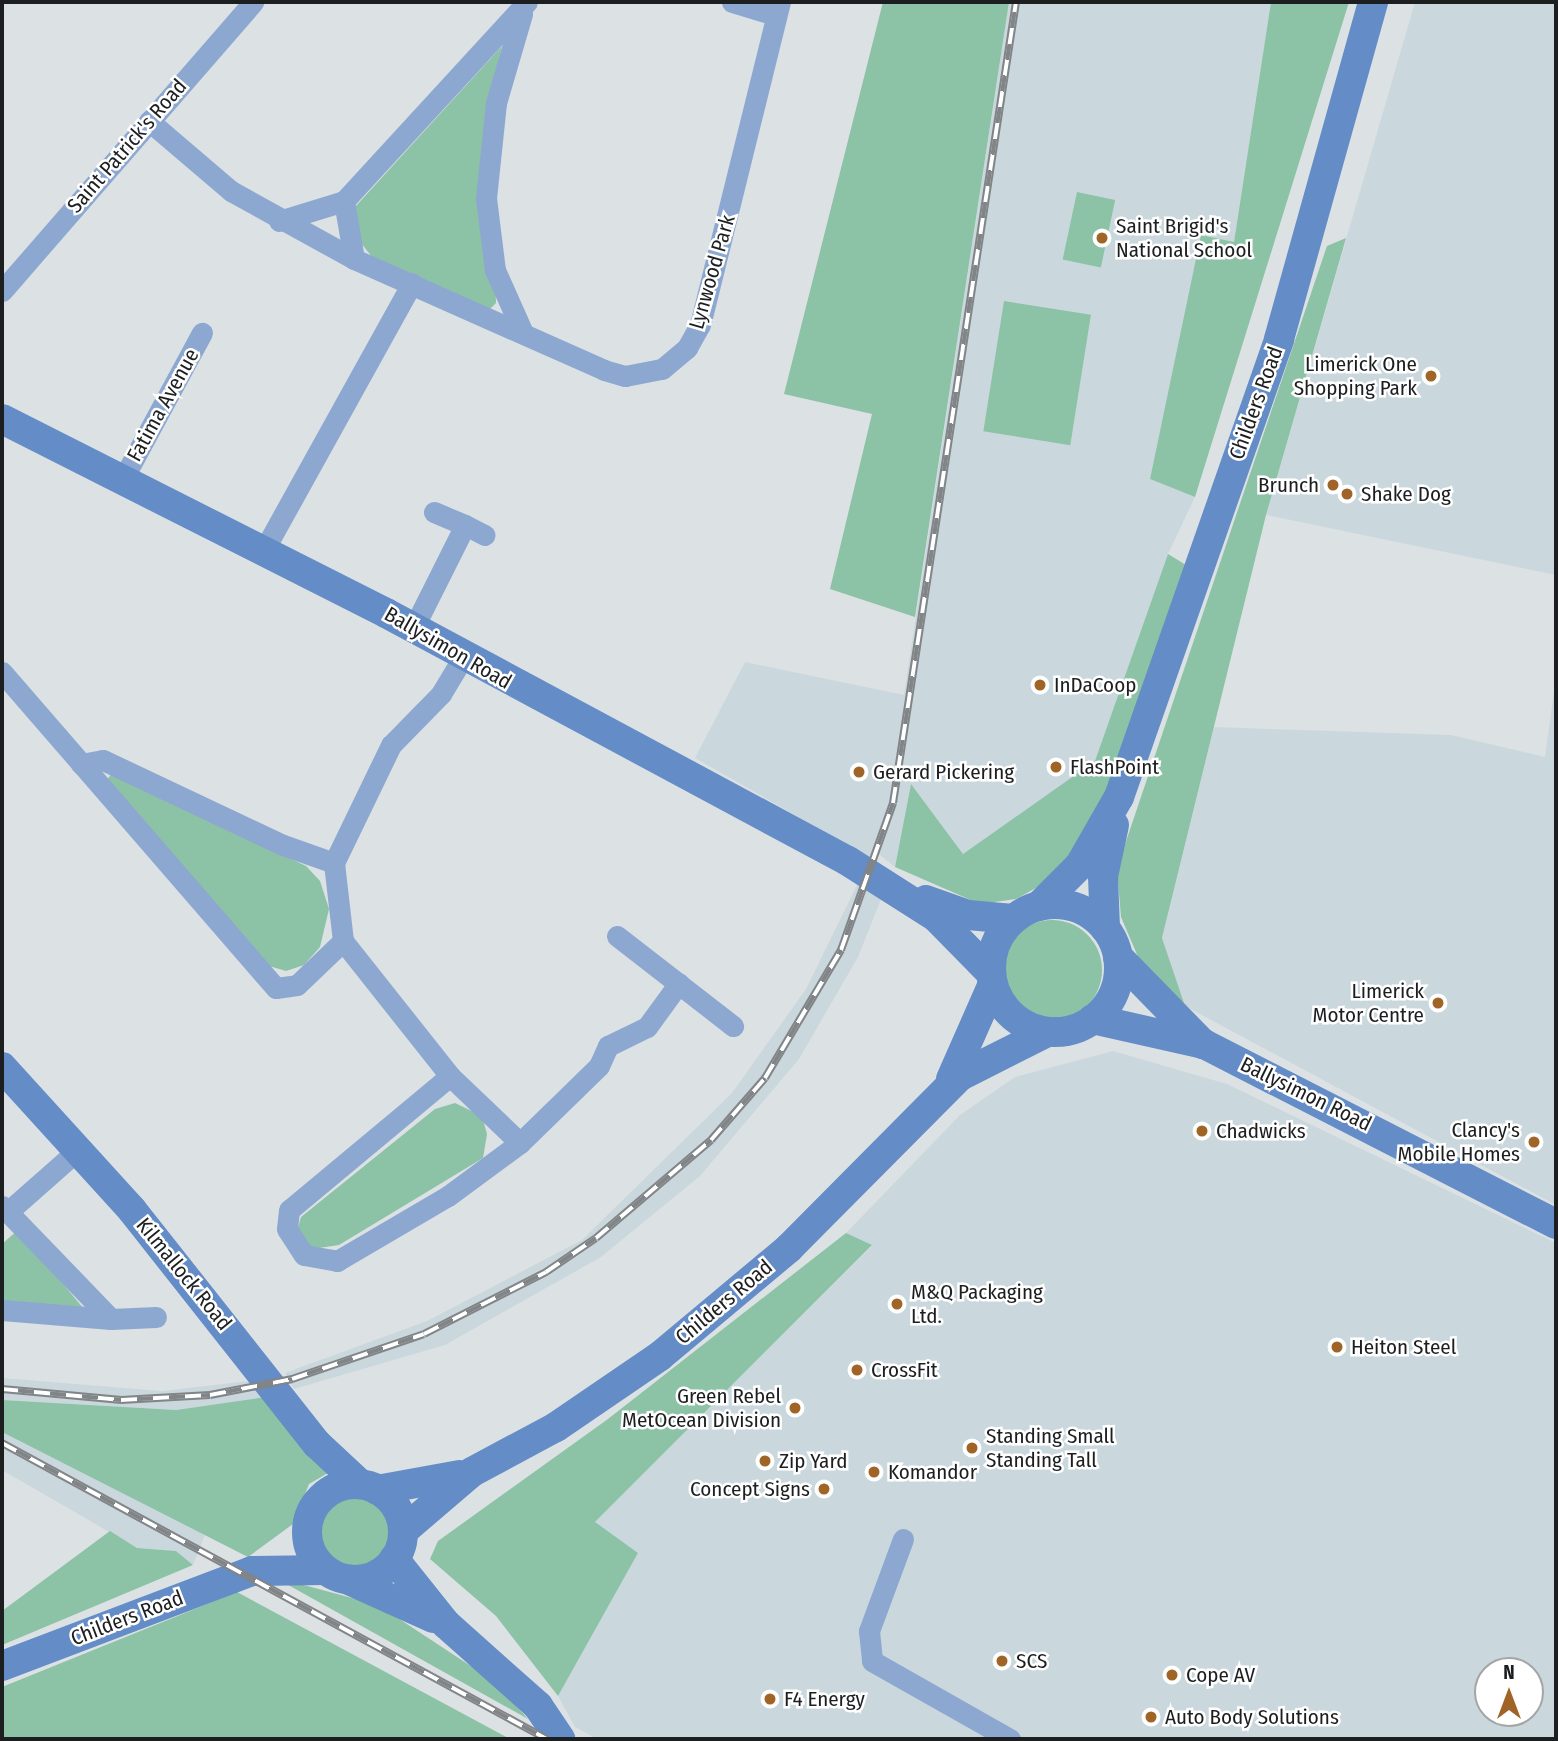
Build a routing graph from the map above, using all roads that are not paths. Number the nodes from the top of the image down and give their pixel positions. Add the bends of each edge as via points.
1 (253, 2) edge
2 (732, 2) edge
3 (1373, 2) edge
4 (526, 3) edge
5 (778, 9) edge
6 (149, 121) junction
7 (344, 201) junction
8 (279, 220) junction
9 (354, 259) junction
10 (412, 283) junction
11 (2, 291) edge
12 (202, 333) dead end
13 (523, 333) junction
14 (2, 419) edge
15 (124, 477) junction
16 (434, 512) dead end
17 (465, 525) junction
18 (485, 535) dead end
19 (264, 550) junction
20 (413, 629) junction
21 (462, 659) junction
22 (2, 672) edge
23 (81, 764) junction
24 (1119, 797) junction
25 (334, 863) junction
26 (890, 886) junction
27 (1026, 912) junction
28 (1105, 928) junction
29 (617, 936) dead end
30 (344, 941) junction
31 (1118, 957) junction
32 (991, 979) junction
33 (679, 984) junction
34 (1093, 1019) junction
35 (733, 1026) dead end
36 (1047, 1032) junction
37 (1204, 1044) junction
38 (2, 1067) edge
39 (450, 1076) junction
40 (943, 1092) junction
41 (520, 1143) junction
42 (78, 1150) junction
43 (6, 1207) edge
44 (1556, 1224) edge
45 (2, 1310) edge
46 (156, 1317) dead end
47 (111, 1319) junction
48 (472, 1472) junction
49 (369, 1487) junction
50 (308, 1521) junction
51 (903, 1539) dead end
52 (399, 1545) junction
53 (253, 1571) junction
54 (337, 1575) junction
55 (446, 1624) junction
56 (2, 1666) edge
57 (560, 1739) edge
58 (1010, 1739) edge

1 - 6 street, Saint Patrick's Road
2 - 5 street
3 - 24 main road, Childers Road via 1279,339
4 - 7 street
4 - 13 street via 496,103 486,179 495,270
5 - 13 street, Lynwood Park via 727,223 688,348 662,369 625,376
6 - 8 street, Lynwood Park via 231,191
6 - 11 street, Saint Patrick's Road
7 - 8 street
7 - 9 street
8 - 9 street, Lynwood Park
9 - 10 street, Lynwood Park
10 - 13 street, Lynwood Park
10 - 19 street
12 - 15 street, Fatima Avenue
14 - 15 main road, Ballysimon Road
15 - 19 main road, Ballysimon Road
16 - 17 street
17 - 18 street
17 - 20 street
19 - 20 main road, Ballysimon Road
20 - 21 main road, Ballysimon Road
21 - 25 street via 442,694 391,745
21 - 26 main road, Ballysimon Road
22 - 23 street
23 - 25 street via 103,760 282,845
23 - 30 street via 276,988 297,985
24 - 27 main road, Childers Road via 1080,865
24 - 28 main road, Childers Road via 1103,876
25 - 30 street
26 - 27 main road, Ballysimon Road via 968,915
26 - 32 main road, Ballysimon Road via 936,917
27 - 28 main road via 1076,907
27 - 32 main road via 995,943
28 - 31 main road
29 - 33 street
30 - 39 street
31 - 34 main road via 1117,985
31 - 37 main road, Ballysimon Road
32 - 36 main road via 1010,1014
32 - 40 main road, Childers Road via 966,1055
33 - 35 street
33 - 41 street via 647,1027 608,1045 599,1066
34 - 36 main road
34 - 37 main road, Ballysimon Road
36 - 40 main road, Childers Road via 976,1066
37 - 44 main road, Ballysimon Road
38 - 42 main road, Kilmallock Road
39 - 41 street
39 - 41 street via 289,1210 287,1229 304,1255 337,1261 448,1196
40 - 48 main road, Childers Road via 789,1248 660,1356 556,1427
42 - 43 street
42 - 49 main road, Kilmallock Road via 132,1210 317,1444
43 - 47 street
45 - 47 street
46 - 47 street
48 - 49 main road, Childers Road
48 - 52 main road, Childers Road
49 - 50 main road via 330,1491
49 - 52 main road via 393,1503
50 - 53 main road, Childers Road
50 - 54 main road via 308,1544
51 - 58 street via 869,1631 872,1661
52 - 54 main road via 376,1575
52 - 55 main road
53 - 54 main road, Childers Road
53 - 56 main road, Childers Road
54 - 55 main road
55 - 57 main road via 512,1679

